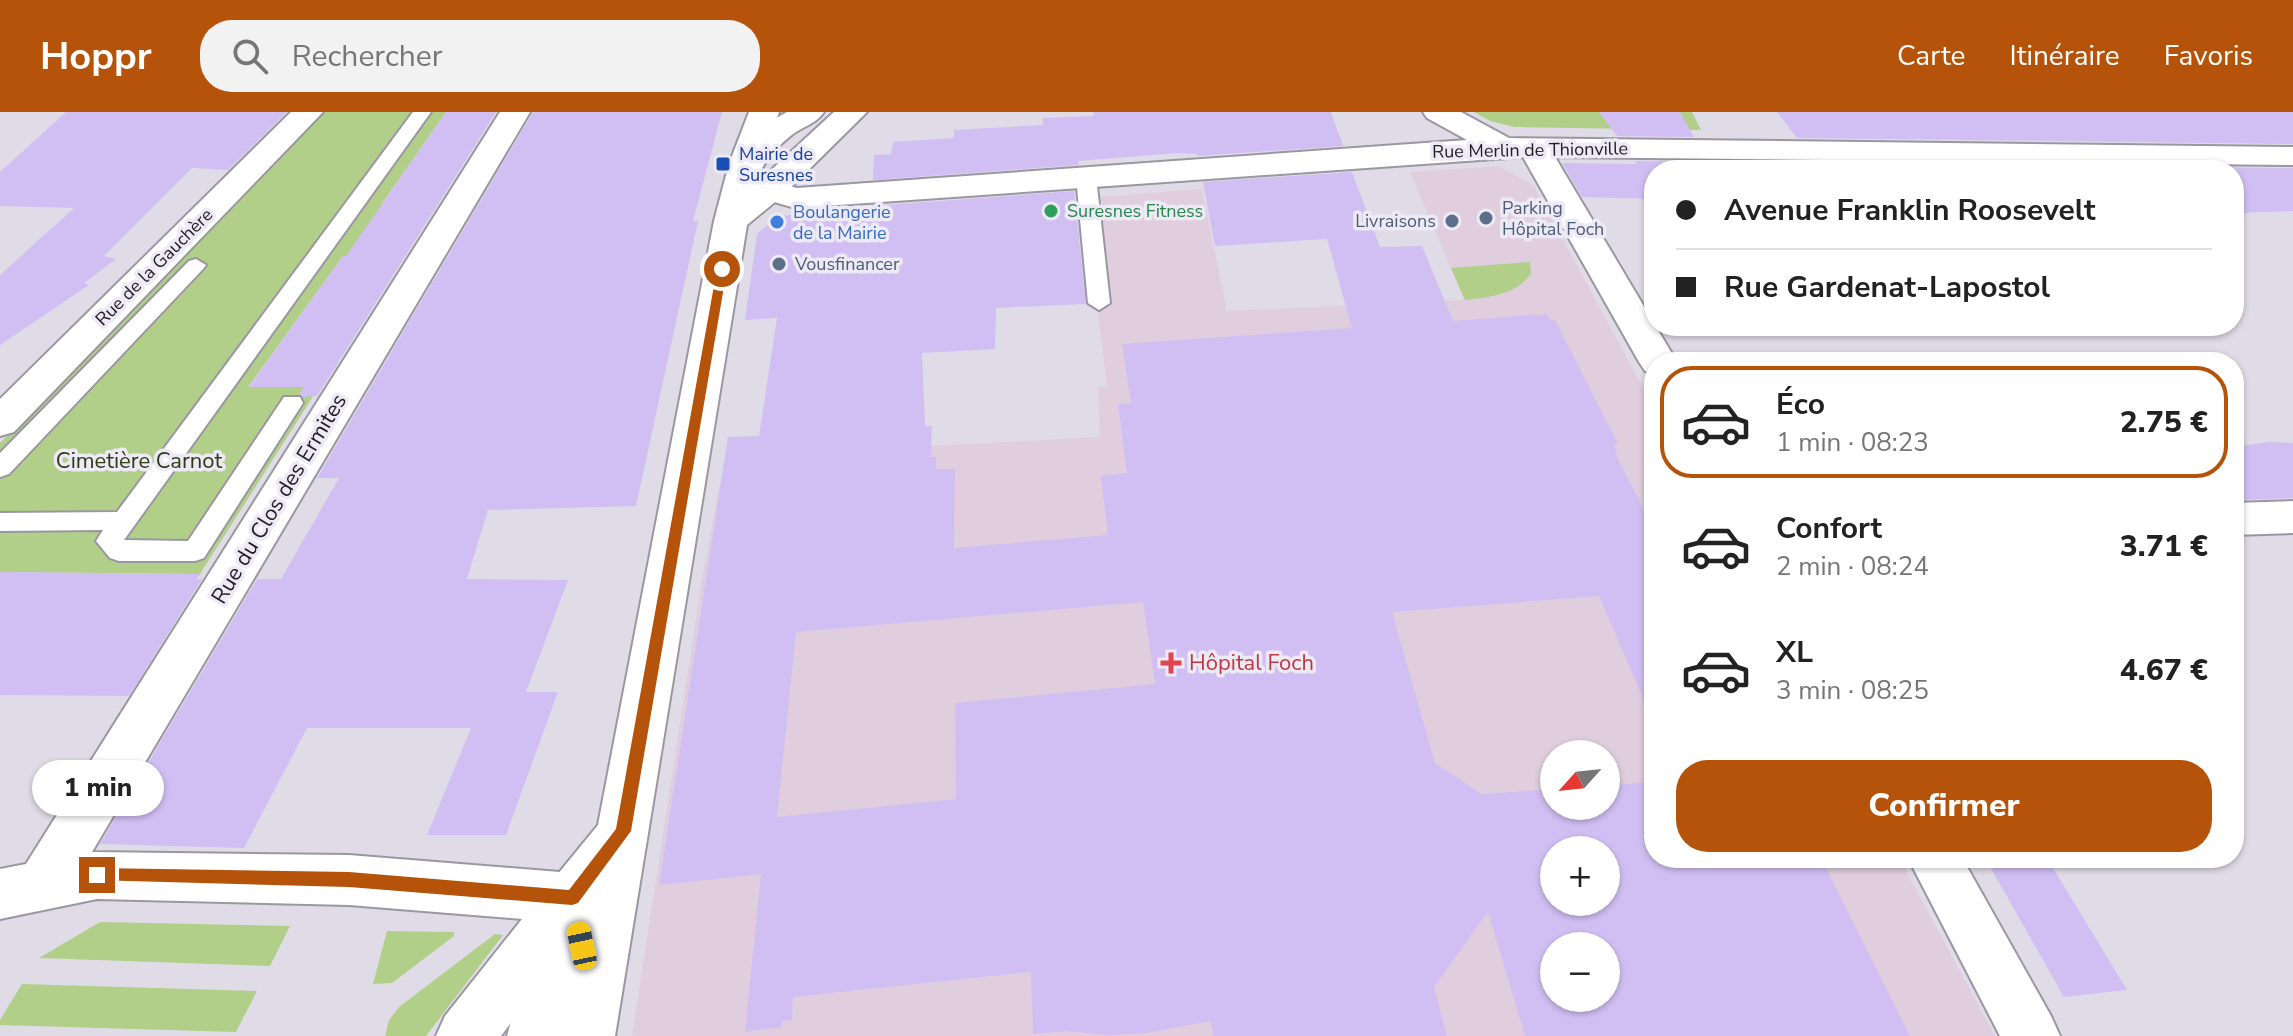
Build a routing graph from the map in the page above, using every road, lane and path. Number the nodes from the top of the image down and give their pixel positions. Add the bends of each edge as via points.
1 (308, 112) edge
2 (422, 112) edge
3 (515, 112) edge
4 (764, 112) edge
5 (809, 112) edge
6 (852, 112) edge
7 (1438, 112) edge
8 (1518, 147) junction
9 (2293, 156) edge
10 (745, 164) junction
11 (1086, 177) junction
12 (769, 190) junction
13 (731, 221) junction
14 (196, 265) dead end
15 (1099, 303) dead end
16 (1651, 352) edge
17 (292, 403) dead end
18 (6, 410) edge
19 (0, 468) edge
20 (2293, 517) edge
21 (2244, 519) edge
22 (123, 521) junction
23 (0, 522) edge
24 (624, 831) junction
25 (1939, 868) edge
26 (21, 890) edge
27 (572, 898) junction
28 (590, 1015) edge
29 (465, 1036) edge
30 (536, 1036) edge
31 (2031, 1036) edge

1 - 18 street, Rue de la Gauchère
2 - 22 lane
3 - 26 street, Rue du Clos des Ermites
4 - 10 street
5 - 10 street via 782,128
6 - 12 street
7 - 8 street
8 - 9 street, Rue Merlin de Thionville
8 - 11 street, Rue Merlin de Thionville
8 - 16 street
10 - 13 street
11 - 12 street, Rue Merlin de Thionville via 795,198
11 - 15 lane
12 - 13 street
13 - 24 street
14 - 19 lane
17 - 22 lane via 195,551 119,551 109,541
20 - 21 street
22 - 23 lane
24 - 27 street
24 - 28 street
25 - 31 street
26 - 27 street via 97,875 333,879
27 - 28 street
27 - 29 street
27 - 30 street

